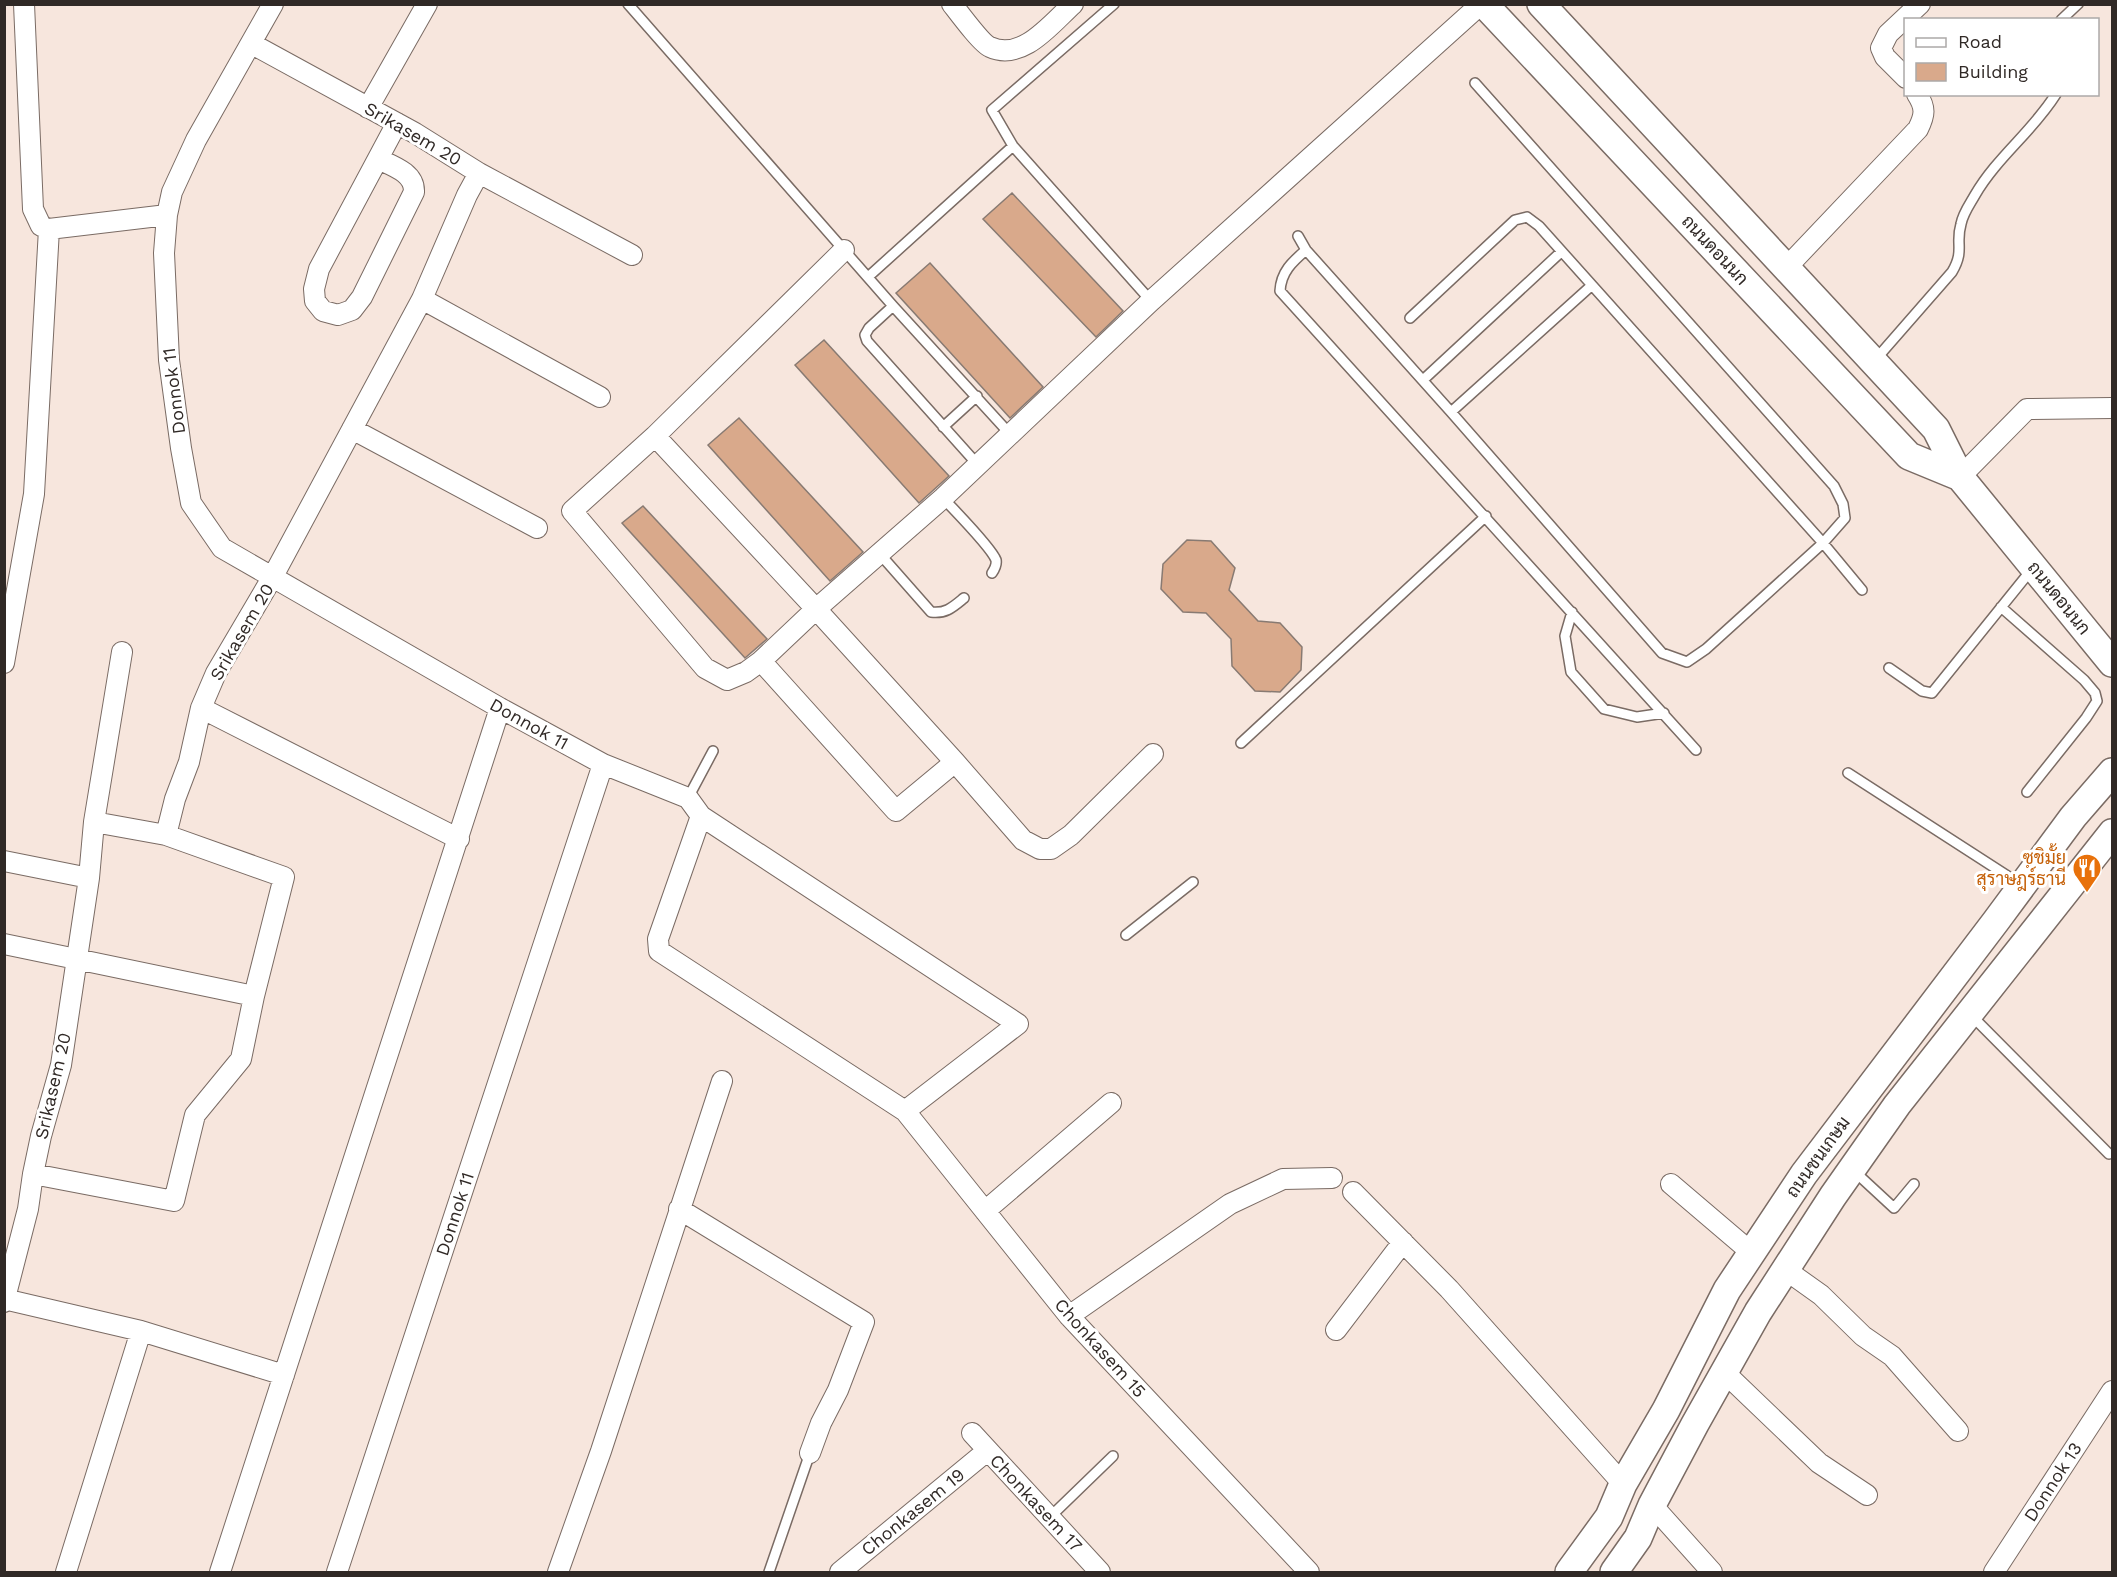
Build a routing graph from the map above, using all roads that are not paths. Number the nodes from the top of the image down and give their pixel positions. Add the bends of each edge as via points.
1 (24, 4) edge
2 (273, 4) edge
3 (427, 4) edge
4 (628, 4) edge
5 (952, 4) edge
6 (1073, 4) edge
7 (1114, 4) edge
8 (1483, 4) edge
9 (1541, 4) edge
10 (1920, 4) edge
11 (2078, 4) edge
12 (1904, 18) edge
13 (1905, 18) edge
14 (2063, 18) edge
15 (252, 44) junction
16 (1904, 77) edge
17 (1475, 84) dead end
18 (1918, 96) edge
19 (2054, 96) edge
20 (368, 108) junction
21 (397, 123) junction
22 (1013, 146) junction
23 (378, 159) junction
24 (479, 173) junction
25 (167, 215) junction
26 (49, 228) junction
27 (1298, 236) dead end
28 (844, 250) junction
29 (1306, 250) junction
30 (1561, 252) junction
31 (632, 255) dead end
32 (1786, 268) junction
33 (868, 277) junction
34 (1592, 286) junction
35 (422, 298) junction
36 (1151, 301) junction
37 (893, 306) junction
38 (1410, 318) dead end
39 (1874, 362) junction
40 (1423, 380) junction
41 (977, 396) junction
42 (600, 397) dead end
43 (2112, 408) edge
44 (1451, 412) junction
45 (943, 427) junction
46 (352, 429) junction
47 (1009, 433) junction
48 (655, 436) junction
49 (978, 465) junction
50 (1959, 477) junction
51 (943, 498) junction
52 (1486, 516) junction
53 (537, 528) dead end
54 (1823, 543) junction
55 (879, 554) junction
56 (2033, 567) junction
57 (992, 573) dead end
58 (273, 578) junction
59 (1862, 590) dead end
60 (964, 598) dead end
61 (2001, 607) junction
62 (816, 609) junction
63 (1572, 612) junction
64 (122, 652) dead end
65 (761, 661) junction
66 (4, 663) edge
67 (2112, 663) edge
68 (1889, 668) dead end
69 (201, 708) junction
70 (500, 708) junction
71 (1664, 713) junction
72 (1241, 743) dead end
73 (1696, 750) dead end
74 (713, 751) dead end
75 (1153, 754) dead end
76 (955, 762) junction
77 (603, 765) junction
78 (1848, 772) dead end
79 (2112, 772) edge
80 (2027, 792) dead end
81 (688, 798) junction
82 (701, 816) junction
83 (94, 822) junction
84 (2112, 833) edge
85 (166, 835) junction
86 (459, 840) junction
87 (4, 861) edge
88 (88, 878) junction
89 (1193, 882) dead end
90 (2022, 886) junction
91 (1126, 935) dead end
92 (4, 944) edge
93 (75, 960) junction
94 (254, 996) junction
95 (1969, 1013) junction
96 (722, 1081) dead end
97 (1111, 1103) dead end
98 (905, 1111) junction
99 (2109, 1154) dead end
100 (1852, 1169) junction
101 (33, 1174) junction
102 (1332, 1178) dead end
103 (1671, 1184) dead end
104 (1914, 1184) dead end
105 (1353, 1192) dead end
106 (680, 1209) junction
107 (985, 1211) junction
108 (1403, 1242) junction
109 (1752, 1253) junction
110 (1786, 1269) junction
111 (5, 1300) edge
112 (1070, 1316) junction
113 (1336, 1330) dead end
114 (141, 1332) junction
115 (1724, 1372) junction
116 (284, 1375) junction
117 (2112, 1391) edge
118 (1958, 1431) dead end
119 (972, 1433) dead end
120 (987, 1451) junction
121 (810, 1453) joint
122 (1113, 1456) dead end
123 (1623, 1484) junction
124 (1867, 1495) dead end
125 (1652, 1506) junction
126 (1049, 1518) junction
127 (66, 1572) edge
128 (220, 1572) edge
129 (337, 1572) edge
130 (558, 1572) edge
131 (769, 1572) edge
132 (840, 1572) edge
133 (1100, 1572) edge
134 (1309, 1572) edge
135 (1569, 1572) edge
136 (1614, 1572) edge
137 (1712, 1572) edge
138 (1994, 1572) edge

1 - 26 street via 33,209 41,226
2 - 15 street, Donnok 11
3 - 20 street
4 - 28 lane
5 - 6 street via 988,47 1008,51 1026,45
7 - 22 lane via 992,110
8 - 36 street
8 - 50 main road, ถนนดอนนก via 1909,456
9 - 32 main road, ถนนดอนนก
10 - 13 street
11 - 14 lane
12 - 16 street via 1888,33 1881,48
15 - 20 street, Srikasem 20
15 - 25 street, Donnok 11 via 196,140 172,192
17 - 54 lane via 1833,486 1843,504 1845,518
18 - 32 street via 1925,116 1918,129
19 - 39 lane via 1976,192 1960,224 1959,261 1952,272
20 - 21 street, Srikasem 20
21 - 23 street
21 - 24 street, Srikasem 20
22 - 33 lane
22 - 36 lane
23 - 23 street via 319,269 315,301 323,311 338,315 352,310 362,297 414,192 413,182 406,174
24 - 31 street
24 - 35 street, Srikasem 20
25 - 26 street
25 - 58 street, Donnok 11 via 164,253 169,360 191,503 222,548
26 - 66 street via 34,494
27 - 29 lane
28 - 33 lane
28 - 48 street
29 - 40 lane
29 - 52 lane via 1288,266 1280,291
30 - 34 lane
30 - 38 lane via 1527,217 1515,220
30 - 40 lane
32 - 39 main road, ถนนดอนนก
33 - 37 lane
34 - 44 lane
34 - 54 lane
35 - 42 street
35 - 46 street, Srikasem 20
36 - 47 street
37 - 41 lane
37 - 45 lane via 869,328 867,341
39 - 50 main road, ถนนดอนนก via 1936,429
40 - 44 lane
41 - 45 lane
41 - 47 lane
43 - 50 street via 2027,409
44 - 54 lane via 1662,652 1687,662
45 - 49 lane
46 - 53 street
46 - 58 street, Srikasem 20
47 - 49 street
48 - 62 street
48 - 65 street via 572,511 705,668 727,680
49 - 51 street
50 - 56 main road, ถนนดอนนก
51 - 55 street
51 - 57 lane via 996,560
52 - 63 lane
52 - 72 lane
54 - 59 lane
55 - 60 lane via 931,612 951,609
55 - 62 street
56 - 61 lane
56 - 67 main road, ถนนดอนนก
58 - 69 street, Srikasem 20 via 216,674
58 - 70 street, Donnok 11
61 - 68 lane via 1932,693 1922,691
61 - 80 lane via 2084,680 2097,701
62 - 65 street
62 - 76 street
63 - 71 lane
63 - 71 lane via 1565,636 1571,672 1604,709 1637,717
64 - 83 street, Srikasem 20
65 - 76 street via 896,811
69 - 85 street, Srikasem 20
69 - 86 street
70 - 77 street, Donnok 11
70 - 86 street
71 - 73 lane
74 - 81 lane
75 - 76 street via 1071,835 1051,849 1040,849 1023,840
77 - 81 street
77 - 129 street, Donnok 11
78 - 90 lane
79 - 90 main road, ถนนชนเกษม
81 - 82 street
82 - 98 street, Chonkasem 15 via 658,939 659,951
82 - 98 street via 1018,1024
83 - 85 street
83 - 88 street, Srikasem 20
84 - 95 main road, ถนนชนเกษม
85 - 94 street via 284,877
86 - 116 street
87 - 88 street
88 - 93 street, Srikasem 20
89 - 91 lane
90 - 109 main road, ถนนชนเกษม via 1804,1174
92 - 93 street
93 - 94 street
93 - 101 street, Srikasem 20 via 61,1065
94 - 101 street via 241,1059 195,1115 174,1201
95 - 99 lane
95 - 100 main road, ถนนชนเกษม
96 - 106 street
97 - 107 street
98 - 107 street, Chonkasem 15
100 - 104 lane via 1894,1208
100 - 110 main road, ถนนชนเกษม
101 - 111 street, Srikasem 20
102 - 112 street via 1283,1179 1230,1204
103 - 109 street
105 - 108 street
106 - 121 street via 864,1322
106 - 130 street
107 - 112 street, Chonkasem 15
108 - 113 street
108 - 123 street
109 - 123 main road, ถนนชนเกษม via 1727,1290
110 - 115 main road, ถนนชนเกษม
110 - 118 street via 1892,1356
111 - 114 street
112 - 134 street, Chonkasem 15
114 - 116 street
114 - 127 street
115 - 124 street via 1819,1463
115 - 125 main road, ถนนชนเกษม
116 - 128 street
117 - 138 street, Donnok 13
119 - 120 street, Chonkasem 17
120 - 126 street, Chonkasem 17
120 - 132 street, Chonkasem 19
121 - 131 lane
122 - 126 lane
123 - 135 main road, ถนนชนเกษม via 1609,1517
125 - 136 main road, ถนนชนเกษม via 1638,1538
125 - 137 street
126 - 133 street, Chonkasem 17

